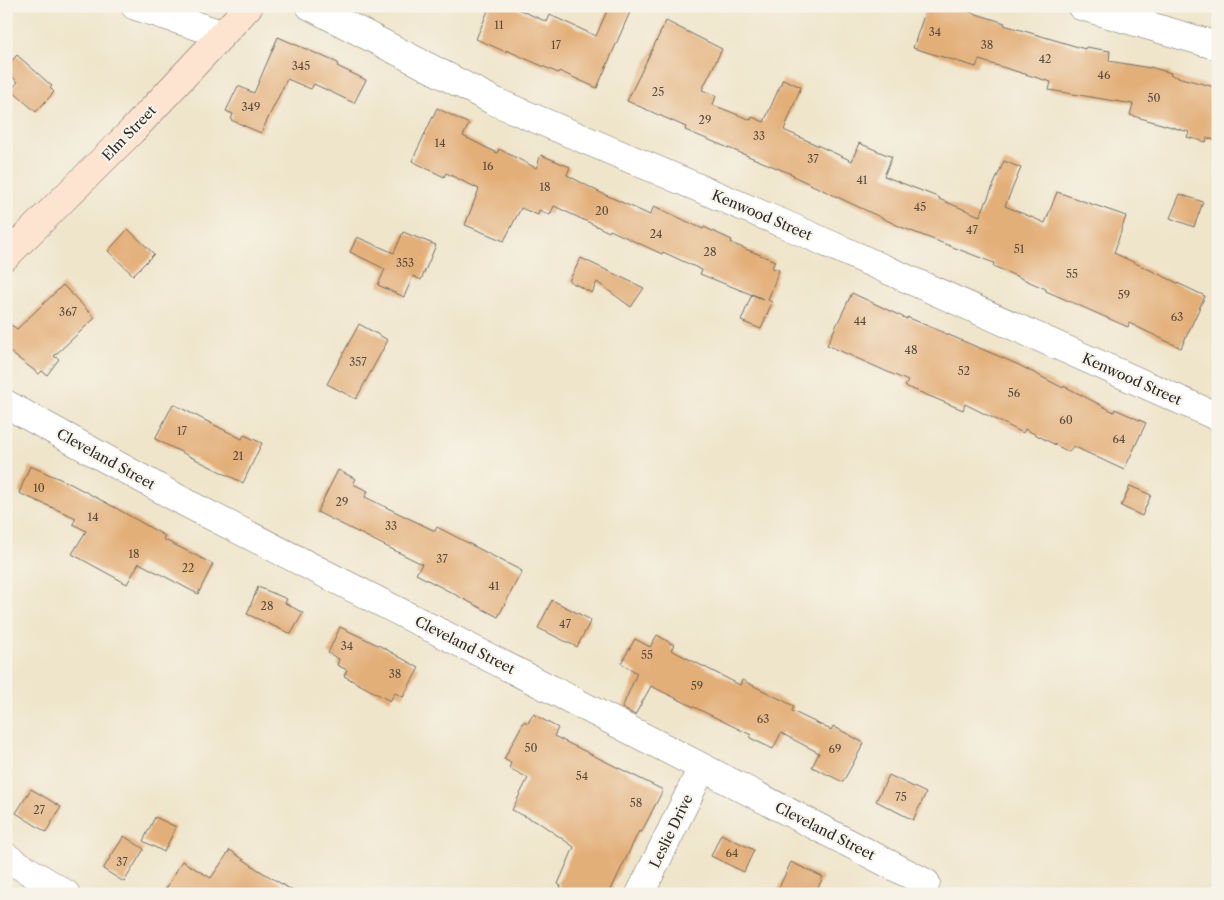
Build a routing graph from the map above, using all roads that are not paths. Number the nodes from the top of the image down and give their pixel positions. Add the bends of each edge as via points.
1 (135, 6) edge
2 (249, 6) edge
3 (310, 6) edge
4 (1081, 6) edge
5 (222, 34) junction
6 (1218, 46) edge
7 (6, 256) edge
8 (6, 404) edge
9 (1218, 417) edge
10 (702, 768) junction
11 (6, 856) edge
12 (926, 883) dead end
13 (66, 894) edge
14 (640, 894) edge

1 - 5 street
2 - 5 street, Elm Street
3 - 9 street, Kenwood Street via 496,102 784,224
4 - 6 street
5 - 7 street, Elm Street via 132,132
8 - 10 street, Cleveland Street via 188,504
10 - 12 street, Cleveland Street
10 - 14 street, Leslie Drive
11 - 13 street

